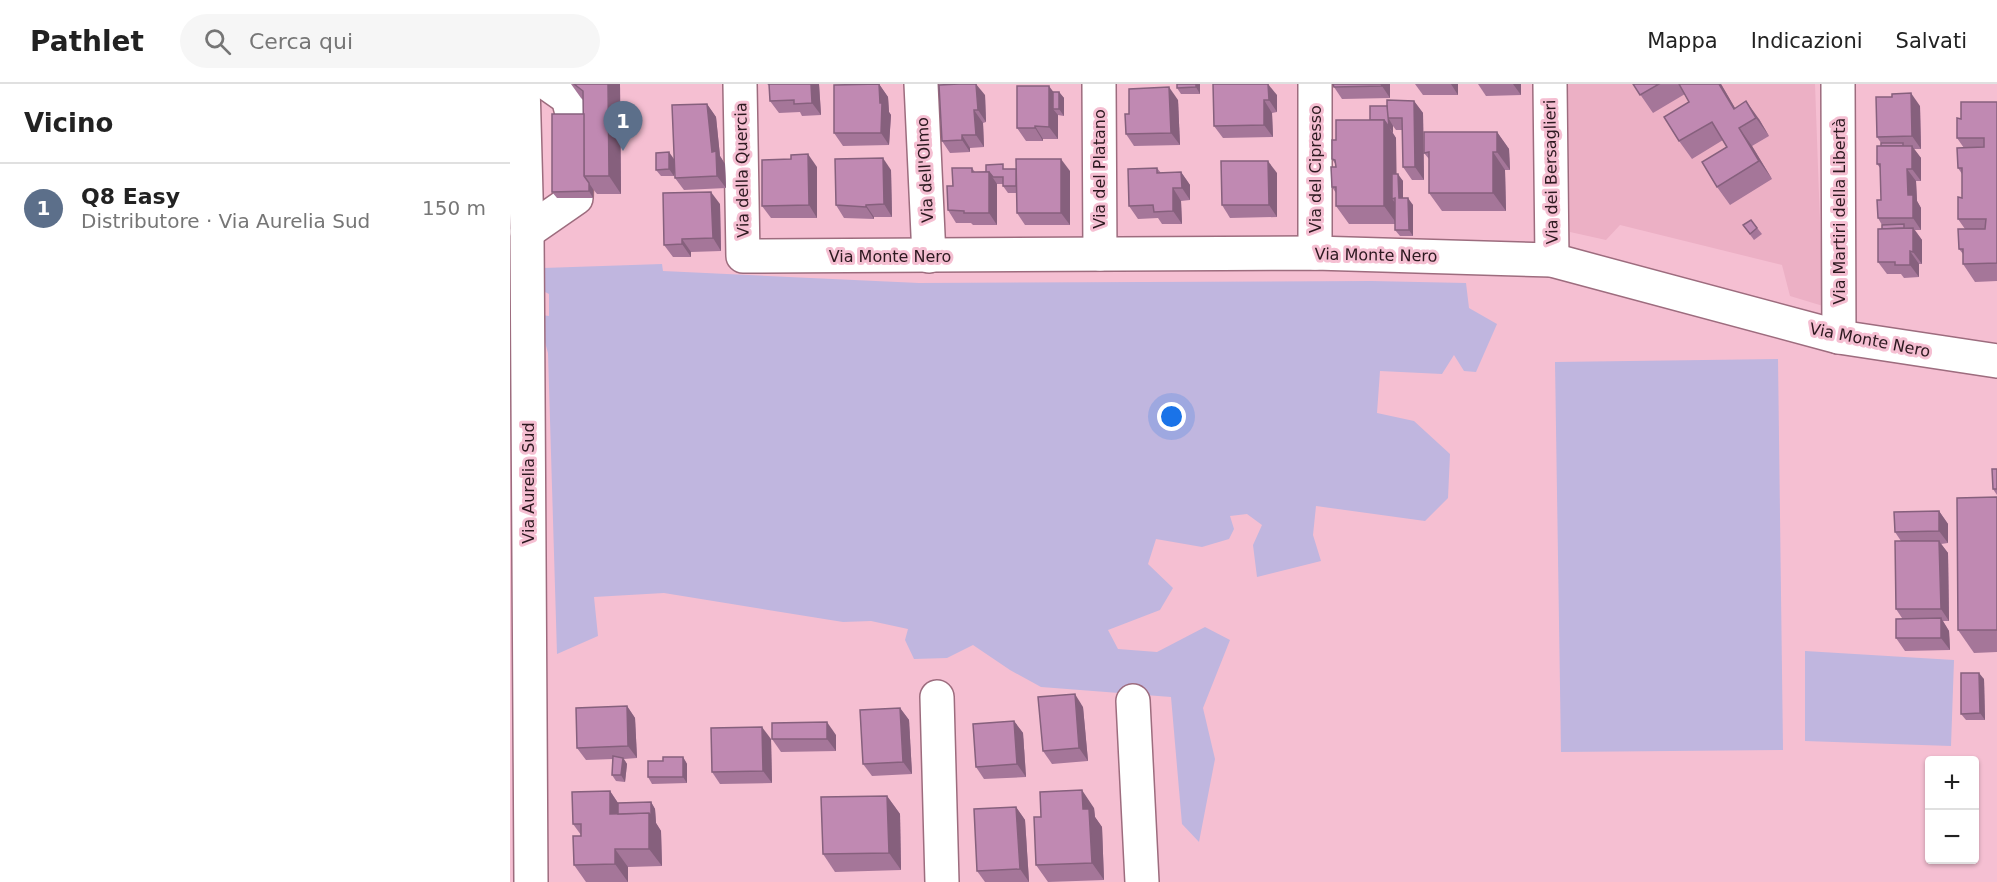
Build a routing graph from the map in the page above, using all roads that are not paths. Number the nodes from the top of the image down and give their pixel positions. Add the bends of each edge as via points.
1 (523, 84) edge
2 (548, 84) edge
3 (740, 84) edge
4 (921, 84) edge
5 (1099, 84) edge
6 (1315, 84) edge
7 (1550, 84) edge
8 (1838, 84) edge
9 (526, 232) junction
10 (1315, 253) junction
11 (1100, 254) junction
12 (743, 256) joint
13 (929, 256) junction
14 (1552, 260) junction
15 (1839, 337) junction
16 (1997, 361) edge
17 (519, 427) edge
18 (520, 591) edge
19 (937, 697) dead end
20 (1133, 701) dead end
21 (520, 758) edge
22 (520, 814) edge
23 (531, 882) edge
24 (942, 882) edge
25 (1142, 882) edge

1 - 9 street, Via Aurelia Sud
2 - 9 street via 568,98 578,136 576,198
3 - 12 street, Via della Quercia
4 - 13 street, Via dell'Olmo
5 - 11 street, Via del Platano
6 - 10 street, Via del Cipresso
7 - 14 street, Via dei Bersaglieri
8 - 15 street, Via Martiri della Libertà
9 - 17 street, Via Aurelia Sud
10 - 11 street, Via Monte Nero
10 - 14 street, Via Monte Nero
11 - 13 street, Via Monte Nero
12 - 13 street, Via Monte Nero
14 - 15 street, Via Monte Nero
15 - 16 street, Via Monte Nero
17 - 18 street, Via Aurelia Sud
18 - 21 street, Via Aurelia Sud
19 - 24 street
20 - 25 street
21 - 22 street, Via Aurelia Sud
22 - 23 street, Via Aurelia Sud

